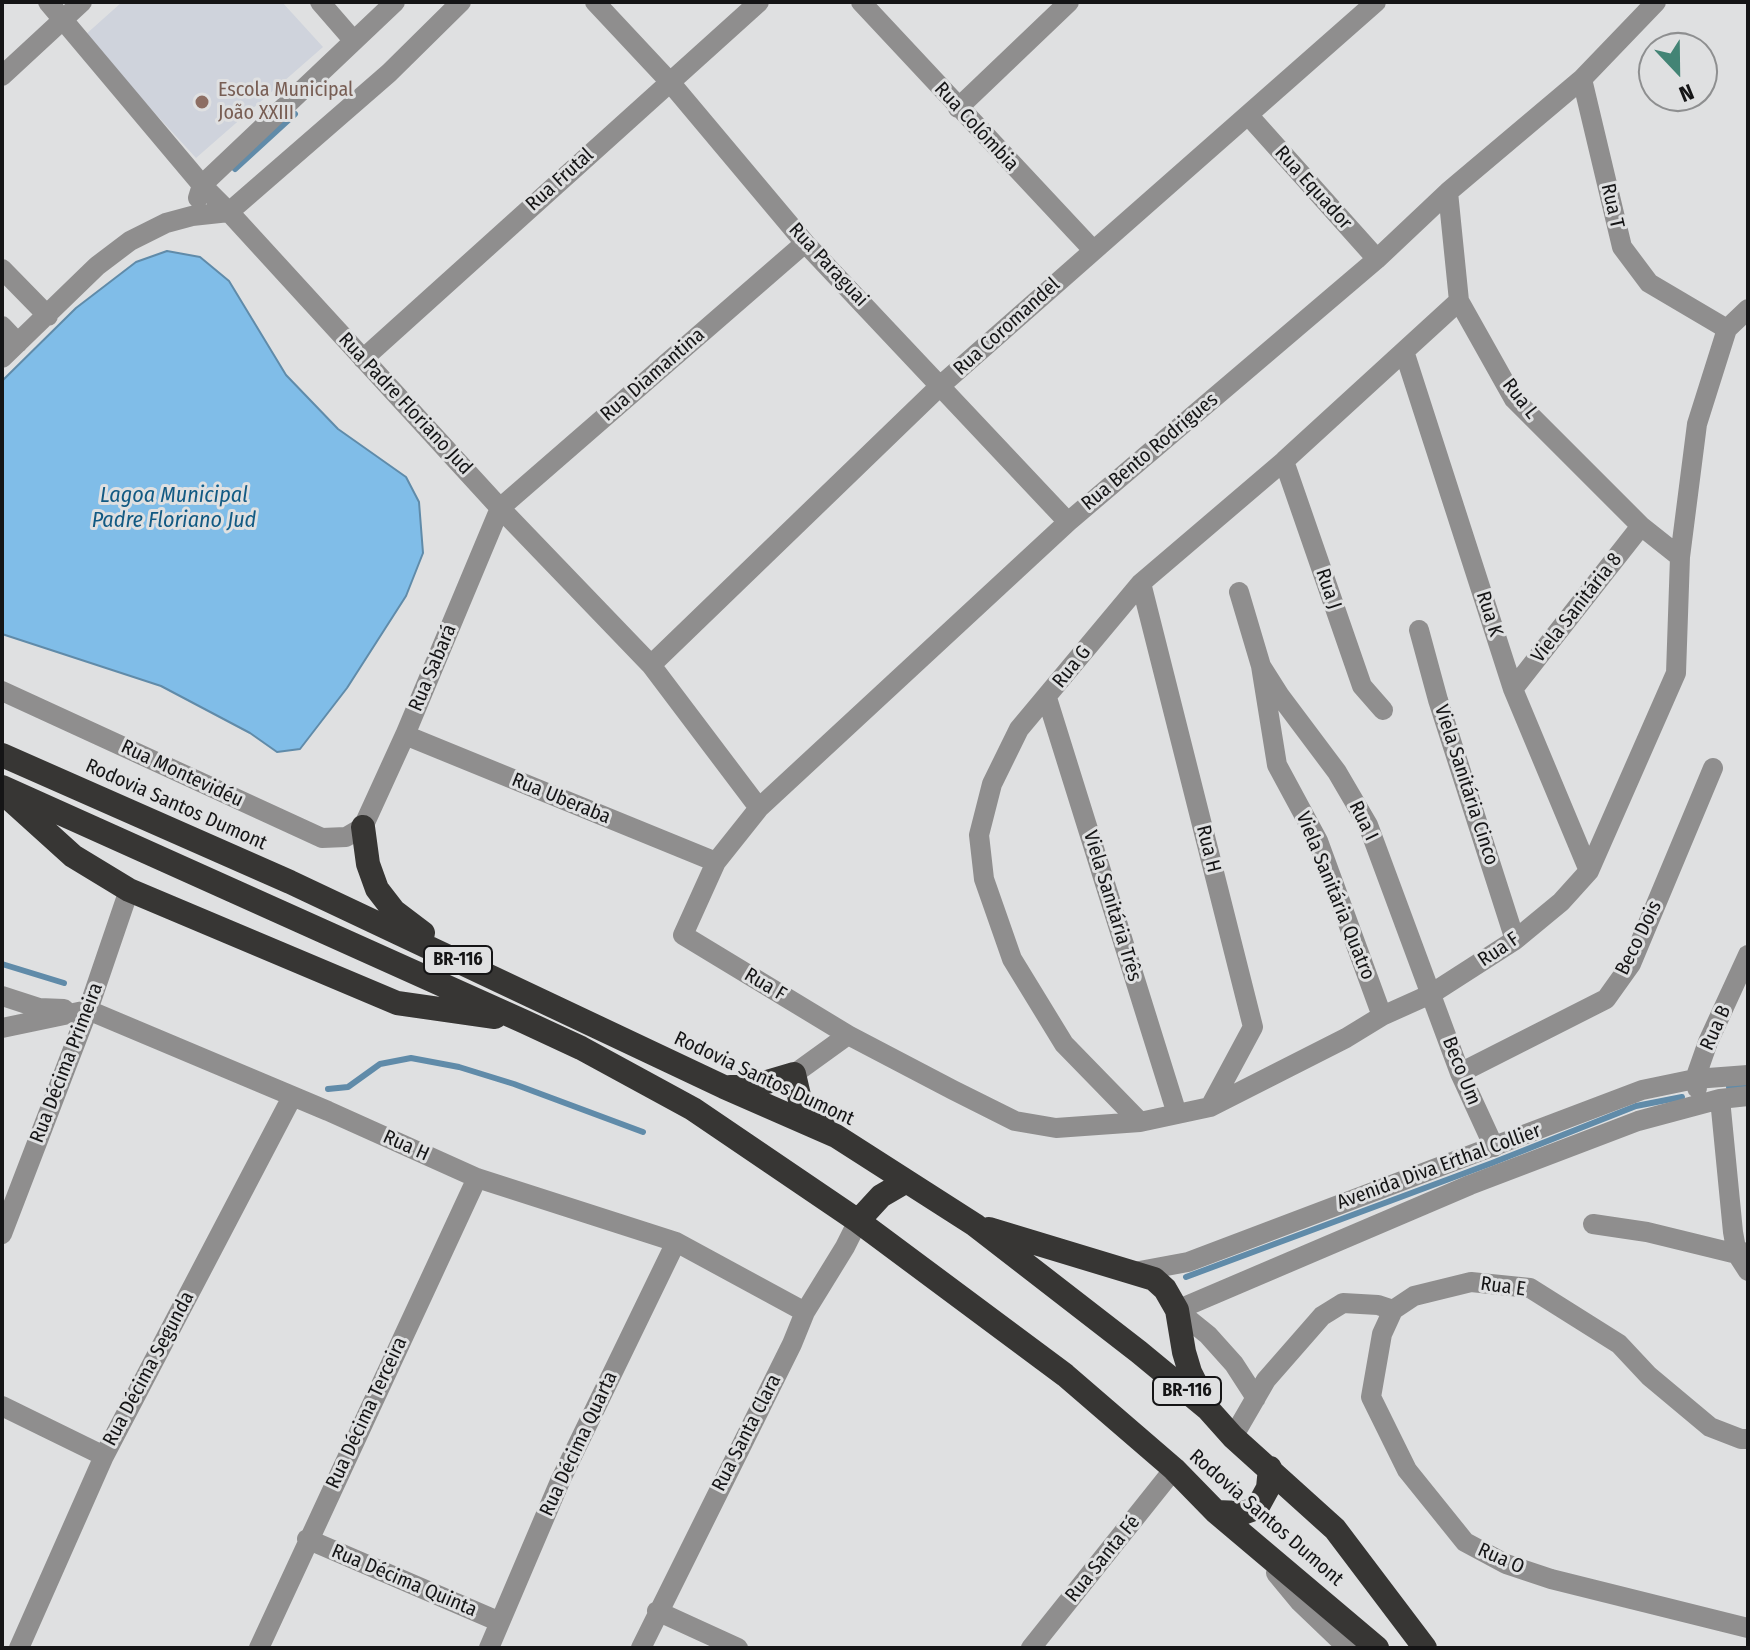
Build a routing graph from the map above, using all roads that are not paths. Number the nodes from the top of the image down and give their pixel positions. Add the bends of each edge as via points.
1 (48, 2) edge
2 (82, 2) edge
3 (320, 2) edge
4 (395, 2) edge
5 (461, 2) edge
6 (595, 2) edge
7 (759, 2) edge
8 (861, 2) edge
9 (1069, 2) edge
10 (1376, 2) edge
11 (1656, 2) edge
12 (64, 19) junction
13 (353, 40) junction
14 (2, 76) edge
15 (1582, 79) junction
16 (669, 81) junction
17 (958, 108) junction
18 (1249, 116) junction
19 (202, 185) junction
20 (1448, 192) junction
21 (229, 212) junction
22 (192, 216) junction
23 (805, 243) junction
24 (1093, 250) junction
25 (1377, 259) junction
26 (2, 269) edge
27 (1459, 301) junction
28 (1748, 309) edge
29 (48, 316) junction
30 (2, 326) edge
31 (1727, 329) junction
32 (18, 343) junction
33 (1404, 351) junction
34 (2, 358) edge
35 (363, 359) junction
36 (940, 386) junction
37 (1284, 461) junction
38 (500, 508) junction
39 (1068, 522) junction
40 (1641, 526) junction
41 (1680, 557) junction
42 (1141, 583) junction
43 (1239, 592) dead end
44 (1419, 630) dead end
45 (651, 665) junction
46 (1261, 666) junction
47 (1513, 689) junction
48 (2, 691) edge
49 (1047, 698) junction
50 (1383, 710) dead end
51 (405, 735) junction
52 (2, 755) edge
53 (1713, 768) dead end
54 (2, 790) edge
55 (759, 808) junction
56 (363, 827) junction
57 (716, 862) junction
58 (1589, 871) junction
59 (129, 890) junction
60 (683, 935) joint
61 (1515, 940) junction
62 (1748, 955) edge
63 (456, 960) junction
64 (1431, 994) junction
65 (2, 996) edge
66 (88, 1010) junction
67 (1382, 1016) junction
68 (525, 1022) junction
69 (2, 1028) edge
70 (848, 1035) junction
71 (1460, 1073) junction
72 (794, 1074) junction
73 (1748, 1075) edge
74 (1695, 1079) junction
75 (724, 1087) junction
76 (1748, 1096) edge
77 (292, 1097) junction
78 (1710, 1101) junction
79 (1210, 1107) junction
80 (1177, 1114) junction
81 (1140, 1122) junction
82 (836, 1136) junction
83 (1494, 1147) junction
84 (477, 1178) junction
85 (905, 1182) junction
86 (858, 1221) junction
87 (1593, 1224) dead end
88 (975, 1225) junction
89 (2, 1234) edge
90 (676, 1242) junction
91 (1744, 1259) edge
92 (1133, 1272) junction
93 (1177, 1310) junction
94 (1393, 1310) junction
95 (805, 1312) junction
96 (1256, 1398) junction
97 (2, 1406) edge
98 (1208, 1409) junction
99 (1233, 1437) junction
100 (1748, 1439) edge
101 (104, 1456) junction
102 (1270, 1468) junction
103 (1174, 1469) junction
104 (1216, 1512) junction
105 (307, 1539) junction
106 (1248, 1539) junction
107 (657, 1611) junction
108 (500, 1622) junction
109 (1748, 1628) edge
110 (19, 1648) edge
111 (259, 1648) edge
112 (489, 1648) edge
113 (641, 1648) edge
114 (738, 1648) edge
115 (1031, 1648) edge
116 (1348, 1648) edge
117 (1377, 1648) edge
118 (1425, 1648) edge

1 - 12 street, Rua Padre Floriano Jud
2 - 12 street
3 - 13 street
4 - 13 street
5 - 21 street via 389,73
6 - 16 street, Rua Paraguai
7 - 16 street, Rua Frutal
8 - 17 street, Rua Colômbia
9 - 17 street
10 - 18 street, Rua Coromandel
11 - 15 street, Rua Bento Rodrigues
12 - 14 street
12 - 19 street, Rua Padre Floriano Jud
13 - 19 street
15 - 20 street, Rua Bento Rodrigues
15 - 31 street, Rua T via 1622,247 1649,283
16 - 23 street, Rua Paraguai
16 - 35 street, Rua Frutal
17 - 24 street, Rua Colômbia
18 - 24 street, Rua Coromandel
18 - 25 street, Rua Equador
19 - 21 street, Rua Padre Floriano Jud
19 - 22 street
20 - 25 street, Rua Bento Rodrigues
20 - 27 street, Rua L
21 - 22 street
21 - 35 street, Rua Padre Floriano Jud
22 - 29 street via 130,241
23 - 36 street, Rua Paraguai
23 - 38 street, Rua Diamantina
24 - 36 street, Rua Coromandel
25 - 39 street, Rua Bento Rodrigues
26 - 29 street
27 - 33 street, Rua G
27 - 40 street, Rua L via 1514,399
28 - 31 street, Rua F
29 - 32 street
30 - 32 street
31 - 41 street, Rua F via 1697,424
32 - 34 street
33 - 37 street, Rua G
33 - 47 street, Rua K
35 - 38 street, Rua Padre Floriano Jud
36 - 39 street, Rua Paraguai
36 - 45 street, Rua Coromandel
37 - 42 street, Rua G
37 - 50 street, Rua J via 1362,686
38 - 45 street, Rua Padre Floriano Jud
38 - 51 street, Rua Sabará
39 - 55 street, Rua Bento Rodrigues
40 - 41 street, Rua L
40 - 47 street, Viela Sanitária 8
41 - 58 street, Rua F via 1676,673
42 - 49 street, Rua G
42 - 79 street, Rua H via 1253,1027
43 - 46 street, Viela Sanitária Quatro
44 - 61 street, Viela Sanitária Cinco
45 - 55 street, Rua Padre Floriano Jud
46 - 64 street, Rua I via 1368,825
46 - 67 street, Viela Sanitária Quatro via 1277,765 1318,841
47 - 58 street, Rua K
48 - 56 street, Rua Montevidéu via 322,838 346,837
49 - 80 street, Viela Sanitária Três
49 - 81 street, Rua G via 1019,729 992,784 979,835 984,879 1012,959 1064,1044
51 - 56 street, Rua Sabará
51 - 57 street, Rua Uberaba
52 - 63 highway, Rodovia Santos Dumont / BR-116
53 - 71 street, Beco Dois via 1631,964 1606,999
54 - 59 highway via 73,856
54 - 68 highway, Rodovia Santos Dumont / BR-116
55 - 57 street, Rua Bento Rodrigues
56 - 63 highway via 377,889 394,911
57 - 60 street, Rua Bento Rodrigues
58 - 61 street, Rua F
59 - 66 street, Rua Décima Primeira
59 - 68 highway via 397,1003
60 - 70 street, Rua F
61 - 64 street, Rua F
62 - 74 street, Rua B
63 - 75 highway, Rodovia Santos Dumont / BR-116
64 - 67 street, Rua F
64 - 71 street, Beco Um
65 - 66 street via 39,1008
66 - 69 street
66 - 77 street, Rua H
66 - 89 street, Rua Décima Primeira
67 - 79 street, Rua F
68 - 86 highway, Rodovia Santos Dumont / BR-116 via 693,1109
70 - 72 street
70 - 81 street, Rua F via 1015,1121 1056,1128
71 - 83 street, Beco Um
72 - 75 highway via 750,1087
72 - 82 highway via 800,1100
73 - 74 street, Avenida Diva Erthal Collier
74 - 78 street
74 - 83 street, Avenida Diva Erthal Collier via 1642,1090
75 - 82 highway, Rodovia Santos Dumont / BR-116
76 - 78 street, Avenida Diva Erthal Collier
77 - 84 street, Rua H
77 - 101 street, Rua Décima Segunda
78 - 91 street via 1733,1232
78 - 93 street, Avenida Diva Erthal Collier via 1638,1121 1470,1185
79 - 80 street, Rua F
80 - 81 street, Rua F
82 - 85 highway, Rodovia Santos Dumont / BR-116
83 - 92 street, Avenida Diva Erthal Collier via 1188,1262
84 - 90 street, Rua H
84 - 105 street, Rua Décima Terceira
85 - 86 highway via 881,1196
85 - 88 highway, Rodovia Santos Dumont / BR-116
86 - 95 street, Rua Santa Clara
86 - 103 highway, Rodovia Santos Dumont / BR-116 via 1065,1375
87 - 91 street via 1647,1232
88 - 92 highway
88 - 98 highway, Rodovia Santos Dumont / BR-116
90 - 95 street, Rua H
90 - 108 street, Rua Décima Quarta via 561,1479
92 - 93 highway via 1154,1279
93 - 96 street via 1234,1364
93 - 98 highway via 1187,1362
94 - 96 street via 1343,1303 1322,1316
94 - 100 street, Rua E via 1414,1296 1471,1282 1530,1288 1619,1344 1710,1427
94 - 109 street, Rua O via 1382,1334 1371,1397 1407,1470 1465,1542 1506,1564 1551,1579
95 - 107 street, Rua Santa Clara
96 - 99 street
97 - 101 street
98 - 99 highway, Rodovia Santos Dumont / BR-116
99 - 102 highway, Rodovia Santos Dumont / BR-116
101 - 110 street, Rua Décima Segunda
102 - 104 highway via 1268,1488 1257,1508
102 - 118 highway, Rodovia Santos Dumont / BR-116 via 1335,1529
103 - 104 highway, Rodovia Santos Dumont / BR-116
103 - 115 street, Rua Santa Fé
104 - 106 highway, Rodovia Santos Dumont / BR-116
105 - 108 street, Rua Décima Quinta
105 - 111 street, Rua Décima Terceira
106 - 116 street via 1300,1602
106 - 117 highway, Rodovia Santos Dumont / BR-116
107 - 113 street, Rua Santa Clara
107 - 114 street
108 - 112 street, Rua Décima Quarta

